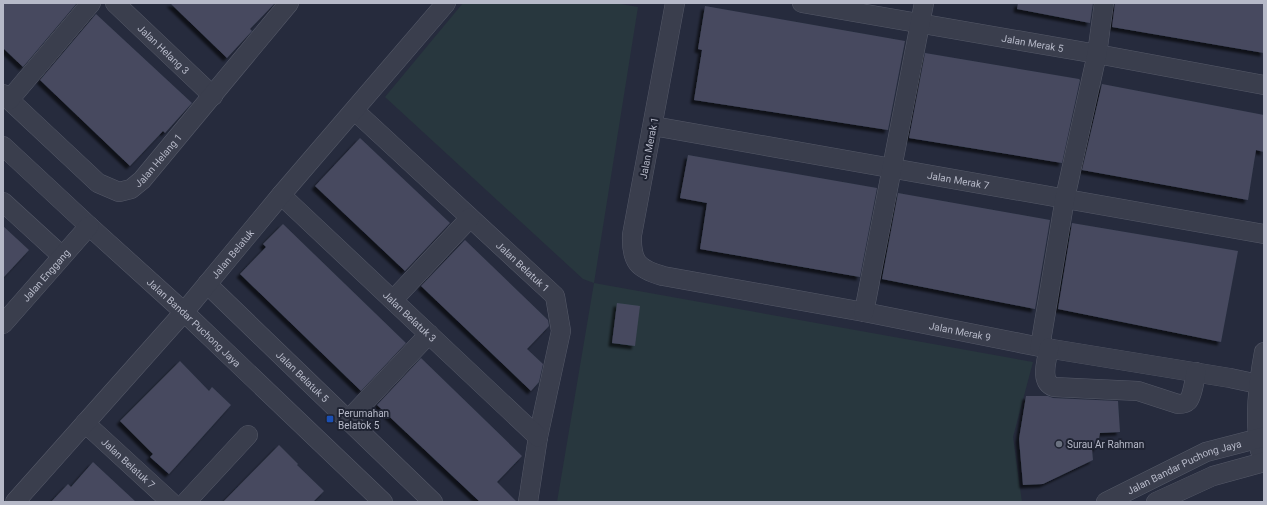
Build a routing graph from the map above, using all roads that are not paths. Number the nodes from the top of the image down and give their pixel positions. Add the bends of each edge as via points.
1 (91, 3) edge
2 (115, 3) edge
3 (289, 3) edge
4 (446, 3) edge
5 (675, 3) edge
6 (802, 3) edge
7 (924, 3) edge
8 (1104, 3) edge
9 (920, 23) junction
10 (1097, 54) junction
11 (1264, 85) edge
12 (213, 96) junction
13 (6, 97) edge
14 (355, 111) junction
15 (653, 126) junction
16 (3, 146) edge
17 (892, 168) junction
18 (281, 195) junction
19 (1065, 198) junction
20 (3, 202) edge
21 (470, 218) junction
22 (89, 226) junction
23 (1264, 234) edge
24 (62, 256) junction
25 (663, 276) joint
26 (207, 284) junction
27 (393, 300) junction
28 (184, 312) junction
29 (864, 312) junction
30 (3, 324) edge
31 (429, 334) junction
32 (1045, 347) junction
33 (1264, 352) edge
34 (1196, 372) junction
35 (1258, 384) junction
36 (1261, 404) edge
37 (348, 420) junction
38 (85, 424) junction
39 (248, 434) dead end
40 (538, 437) junction
41 (1261, 438) edge
42 (1263, 462) edge
43 (15, 502) edge
44 (171, 502) edge
45 (186, 502) edge
46 (383, 502) edge
47 (433, 502) edge
48 (528, 502) edge
49 (1106, 502) edge
50 (1156, 502) edge

1 - 13 street
2 - 12 street, Jalan Helang 3
3 - 12 street, Jalan Helang 1
4 - 14 street, Jalan Belatuk
5 - 15 street, Jalan Merak 1
6 - 9 street, Jalan Merak 5
7 - 9 street
8 - 10 street
9 - 10 street, Jalan Merak 5
9 - 17 street
10 - 11 street, Jalan Merak 5
10 - 19 street
12 - 13 street, Jalan Helang 1 via 142,180 131,189 119,192 98,183
14 - 18 street, Jalan Belatuk
14 - 21 street, Jalan Belatuk 1
15 - 17 street, Jalan Merak 7
15 - 25 street, Jalan Merak 1 via 631,248 642,268
16 - 22 street, Jalan Bandar Puchong Jaya
17 - 19 street, Jalan Merak 7
17 - 29 street
18 - 26 street, Jalan Belatuk
18 - 27 street, Jalan Belatuk 3
19 - 23 street, Jalan Merak 7
19 - 32 street
20 - 24 street
21 - 27 street
21 - 40 street, Jalan Belatuk 1 via 555,296 561,331
22 - 24 street, Jalan Enggang
22 - 28 street, Jalan Bandar Puchong Jaya
24 - 30 street, Jalan Enggang
25 - 29 street, Jalan Merak 9
26 - 28 street, Jalan Belatuk
26 - 37 street, Jalan Belatuk 5
27 - 31 street, Jalan Belatuk 3
28 - 38 street, Jalan Belatuk
28 - 46 street, Jalan Bandar Puchong Jaya
29 - 32 street, Jalan Merak 9
31 - 37 street
31 - 40 street, Jalan Belatuk 3
32 - 34 street, Jalan Merak 9
32 - 34 street via 1046,381 1054,387 1138,391 1183,404 1190,397
33 - 35 street
34 - 35 street, Jalan Merak 9
35 - 36 street
36 - 41 street via 1256,427
37 - 47 street, Jalan Belatuk 5
38 - 43 street, Jalan Belatuk
38 - 44 street, Jalan Belatuk 7
39 - 45 street
40 - 48 street, Jalan Belatuk 1
41 - 42 street
41 - 49 street, Jalan Bandar Puchong Jaya via 1206,452
42 - 50 street, Jalan Bandar Puchong Jaya via 1213,476

